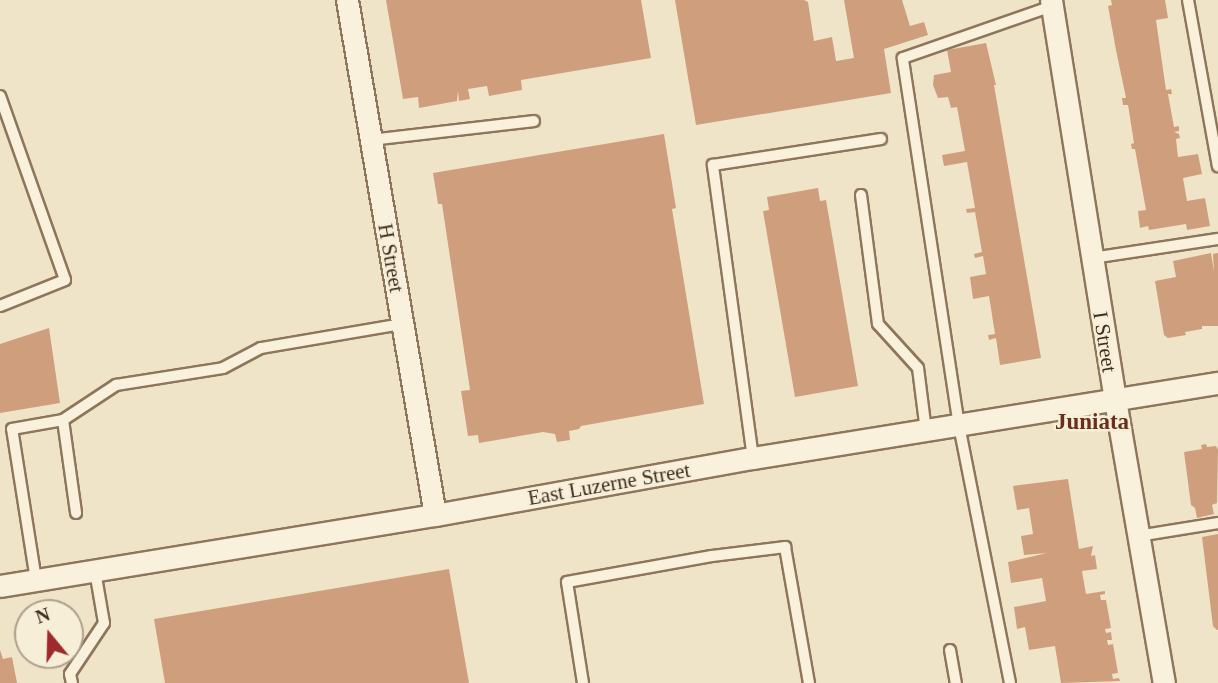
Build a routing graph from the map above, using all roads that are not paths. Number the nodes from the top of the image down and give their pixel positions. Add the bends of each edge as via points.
1 (347, 0) edge
2 (1188, 0) edge
3 (1051, 3) edge
4 (0, 96) edge
5 (534, 121) dead end
6 (881, 139) dead end
7 (371, 140) junction
8 (1218, 166) edge
9 (861, 195) dead end
10 (1218, 239) edge
11 (1092, 258) junction
12 (0, 306) edge
13 (402, 324) junction
14 (1218, 383) edge
15 (1115, 400) junction
16 (63, 420) junction
17 (959, 426) junction
18 (926, 431) junction
19 (753, 458) junction
20 (76, 513) dead end
21 (435, 515) junction
22 (1218, 523) edge
23 (1138, 536) junction
24 (95, 571) junction
25 (36, 580) junction
26 (0, 586) edge
27 (950, 650) dead end
28 (72, 683) edge
29 (583, 683) edge
30 (809, 683) edge
31 (956, 683) edge
32 (1010, 683) edge
33 (1164, 683) edge

1 - 7 street, H Street
2 - 8 lane
3 - 11 street, I Street
3 - 17 lane via 903,58
4 - 12 lane via 65,280
5 - 7 lane
6 - 19 lane via 713,165
7 - 13 street, H Street
9 - 18 lane via 878,324 918,368
10 - 11 lane
11 - 15 street, I Street
13 - 16 lane via 261,348 223,368 116,385
13 - 21 street, H Street
14 - 15 street, East Luzerne Street
15 - 17 street, East Luzerne Street
15 - 23 street, I Street
16 - 20 lane
16 - 25 lane via 12,429
17 - 18 street, East Luzerne Street
17 - 32 lane
18 - 19 street, East Luzerne Street
19 - 21 street, East Luzerne Street
21 - 24 street, East Luzerne Street
22 - 23 lane
23 - 33 street, I Street
24 - 25 street, East Luzerne Street
24 - 28 lane via 104,623 70,674
25 - 26 street, East Luzerne Street
27 - 31 lane
29 - 30 lane via 567,582 712,555 785,547

